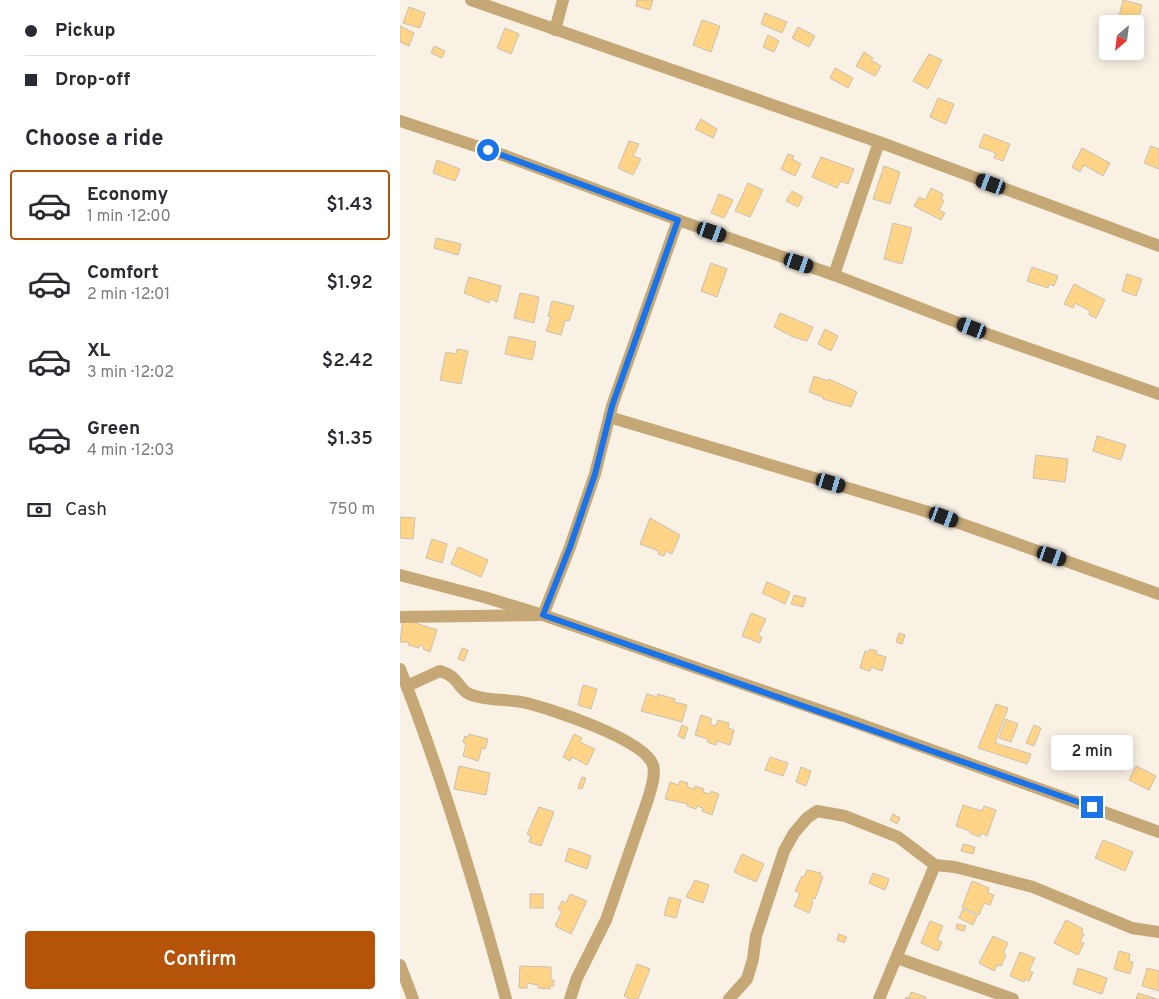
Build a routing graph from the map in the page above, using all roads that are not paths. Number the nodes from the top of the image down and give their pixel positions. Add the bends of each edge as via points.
1 (471, 0) edge
2 (563, 0) edge
3 (556, 30) junction
4 (400, 121) edge
5 (880, 142) junction
6 (678, 220) junction
7 (1159, 246) edge
8 (834, 275) junction
9 (1159, 394) edge
10 (609, 417) junction
11 (400, 575) edge
12 (1159, 594) edge
13 (543, 615) junction
14 (400, 617) edge
15 (400, 668) edge
16 (407, 686) junction
17 (1159, 832) edge
18 (935, 865) junction
19 (1159, 932) edge
20 (897, 958) junction
21 (400, 965) edge
22 (413, 999) edge
23 (506, 999) edge
24 (570, 999) edge
25 (730, 999) edge
26 (880, 999) edge
27 (1013, 999) edge

1 - 3 street
2 - 3 street
3 - 5 street
4 - 6 street via 506,156
5 - 7 street
5 - 8 street
6 - 8 street
6 - 10 street
8 - 9 street via 990,335
10 - 12 street via 925,511
10 - 13 street via 595,474
11 - 13 street
13 - 14 street
13 - 17 street
15 - 16 street
16 - 23 street
16 - 24 street via 440,671 451,675 469,694 521,702 601,729 645,752 653,766 648,799 606,920
18 - 19 street via 1034,887 1132,928
18 - 20 street
18 - 25 street via 898,837 845,816 817,811 794,833 784,851 756,936 746,979
20 - 26 street
20 - 27 street
21 - 22 street

